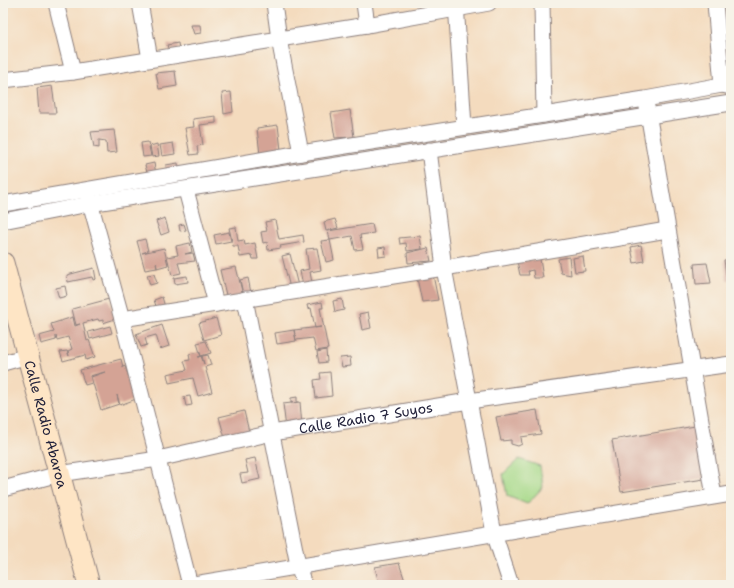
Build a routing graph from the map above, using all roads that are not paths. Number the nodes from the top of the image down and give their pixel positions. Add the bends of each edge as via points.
1 (56, 3) edge
2 (140, 3) edge
3 (274, 3) edge
4 (364, 3) edge
5 (489, 3) edge
6 (542, 3) edge
7 (715, 3) edge
8 (456, 6) edge
9 (367, 25) junction
10 (279, 39) junction
11 (150, 59) junction
12 (73, 72) junction
13 (3, 80) edge
14 (726, 86) edge
15 (645, 99) junction
16 (731, 103) edge
17 (544, 114) junction
18 (648, 117) junction
19 (464, 127) junction
20 (403, 137) junction
21 (429, 150) junction
22 (301, 154) junction
23 (406, 154) junction
24 (186, 190) junction
25 (88, 197) junction
26 (3, 204) edge
27 (3, 221) edge
28 (667, 230) junction
29 (3, 263) edge
30 (444, 268) junction
31 (245, 299) junction
32 (216, 304) junction
33 (122, 319) junction
34 (28, 356) junction
35 (3, 363) edge
36 (731, 364) edge
37 (692, 370) junction
38 (469, 401) junction
39 (272, 433) junction
40 (158, 459) junction
41 (59, 474) junction
42 (3, 489) edge
43 (731, 494) edge
44 (714, 496) junction
45 (494, 533) junction
46 (298, 565) junction
47 (89, 585) edge
48 (189, 585) edge
49 (304, 585) edge
50 (511, 585) edge

1 - 12 street
2 - 11 street
3 - 10 street
4 - 9 street
5 - 8 street
6 - 17 street
7 - 14 street
8 - 9 street
8 - 19 street
9 - 10 street
10 - 11 street
10 - 22 street
11 - 12 street
12 - 13 street
14 - 15 street
15 - 17 street
15 - 18 street
16 - 18 street
17 - 19 street
18 - 21 street
18 - 28 street
19 - 20 street
20 - 22 street
20 - 23 street
21 - 23 street
21 - 30 street
22 - 25 street
23 - 24 street
24 - 25 street
24 - 32 street
25 - 26 street
25 - 27 street
25 - 33 street
28 - 30 street
28 - 37 street
29 - 34 street, Calle Radio Abaroa
30 - 31 street
30 - 38 street
31 - 32 street
31 - 39 street
32 - 33 street
33 - 40 street
34 - 35 street
34 - 41 street, Calle Radio Abaroa
36 - 37 street, Calle Radio 7 Suyos
37 - 38 street, Calle Radio 7 Suyos
37 - 44 street
38 - 39 street, Calle Radio 7 Suyos
38 - 45 street
39 - 40 street, Calle Radio 7 Suyos
39 - 46 street
40 - 41 street, Calle Radio 7 Suyos
40 - 48 street
41 - 42 street, Calle Radio 7 Suyos
41 - 47 street, Calle Radio Abaroa
43 - 44 street
44 - 45 street
45 - 46 street
45 - 50 street
46 - 48 street
46 - 49 street

